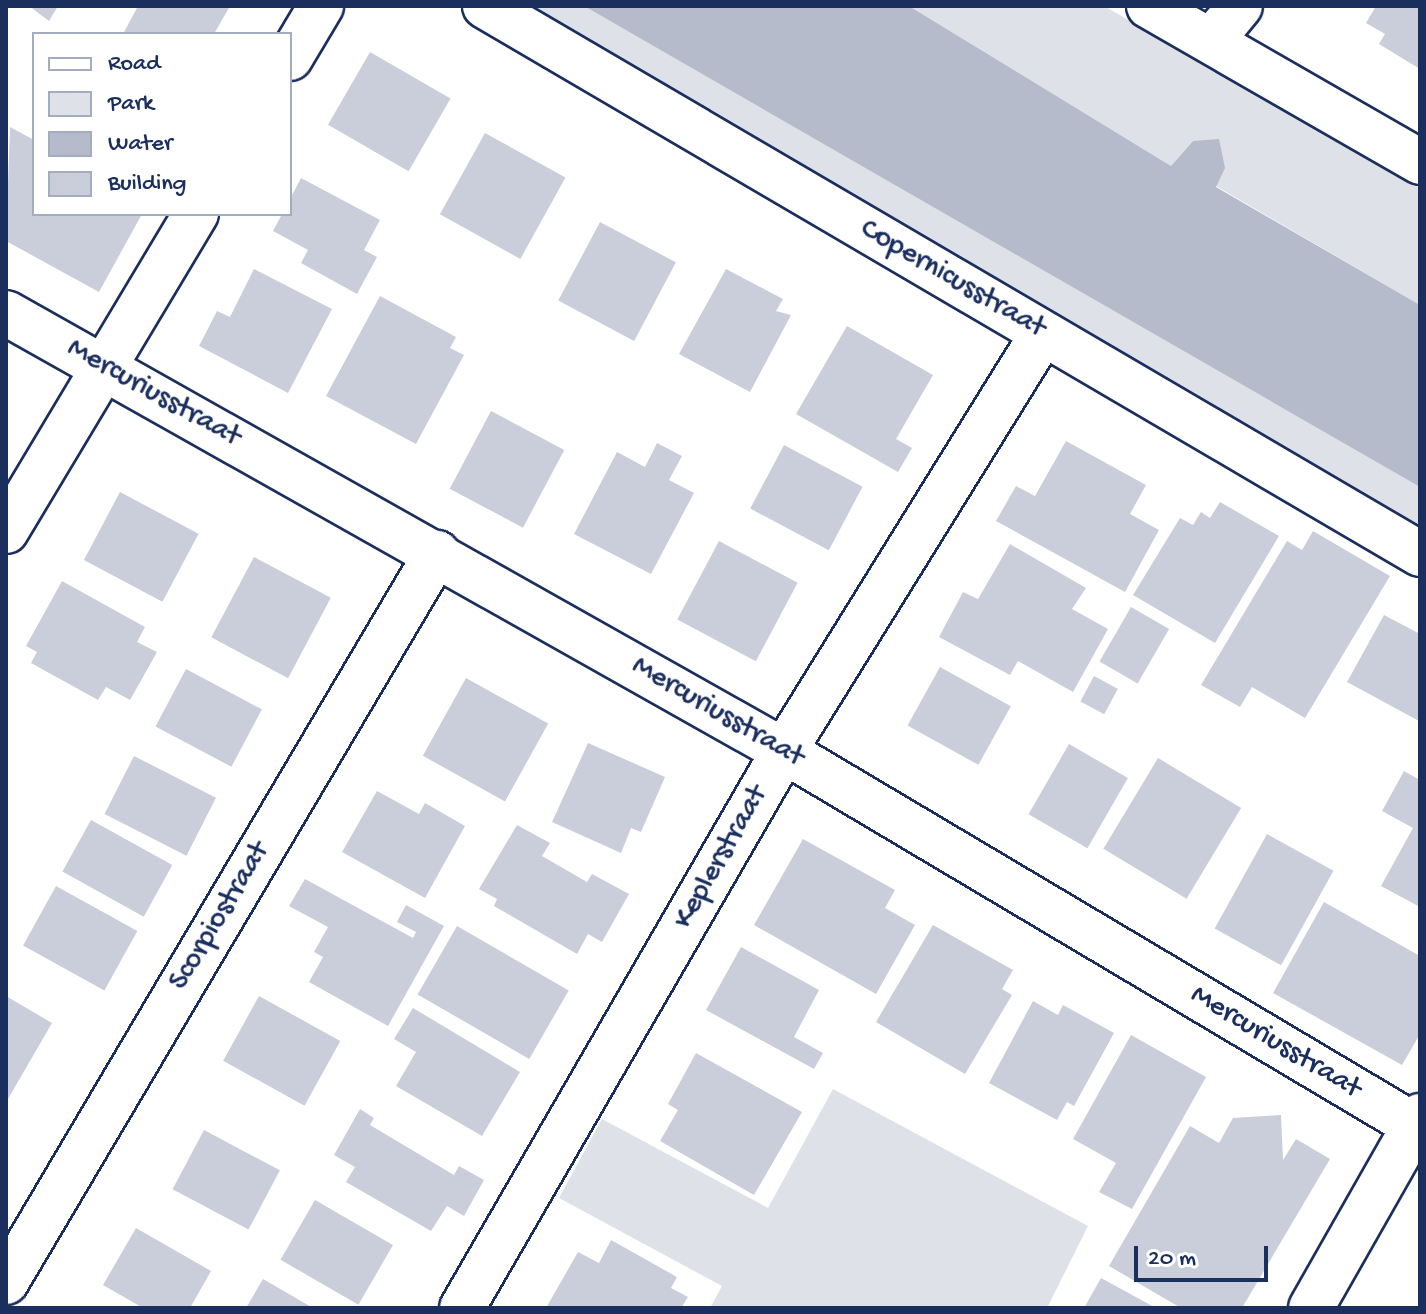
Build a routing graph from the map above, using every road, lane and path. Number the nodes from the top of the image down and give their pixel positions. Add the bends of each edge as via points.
1 (321, 6) edge
2 (485, 6) edge
3 (1149, 6) edge
4 (1240, 6) edge
5 (1212, 40) junction
6 (292, 55) edge
7 (1420, 162) edge
8 (195, 216) edge
9 (6, 313) edge
10 (1043, 334) junction
11 (105, 366) junction
12 (6, 531) edge
13 (437, 553) junction
14 (1420, 554) edge
15 (784, 751) junction
16 (1418, 1123) edge
17 (6, 1282) edge
18 (462, 1308) edge
19 (1311, 1308) edge

1 - 6 street
2 - 10 street, Copernicusstraat
3 - 5 street
4 - 5 street
5 - 7 street
8 - 11 street
9 - 11 street, Mercuriusstraat
10 - 14 street, Copernicusstraat
10 - 15 street, Keplerstraat
11 - 12 street
11 - 13 street, Mercuriusstraat
13 - 15 street, Mercuriusstraat
13 - 17 street, Scorpiostraat
15 - 16 street, Mercuriusstraat
15 - 18 street, Keplerstraat
16 - 19 street

